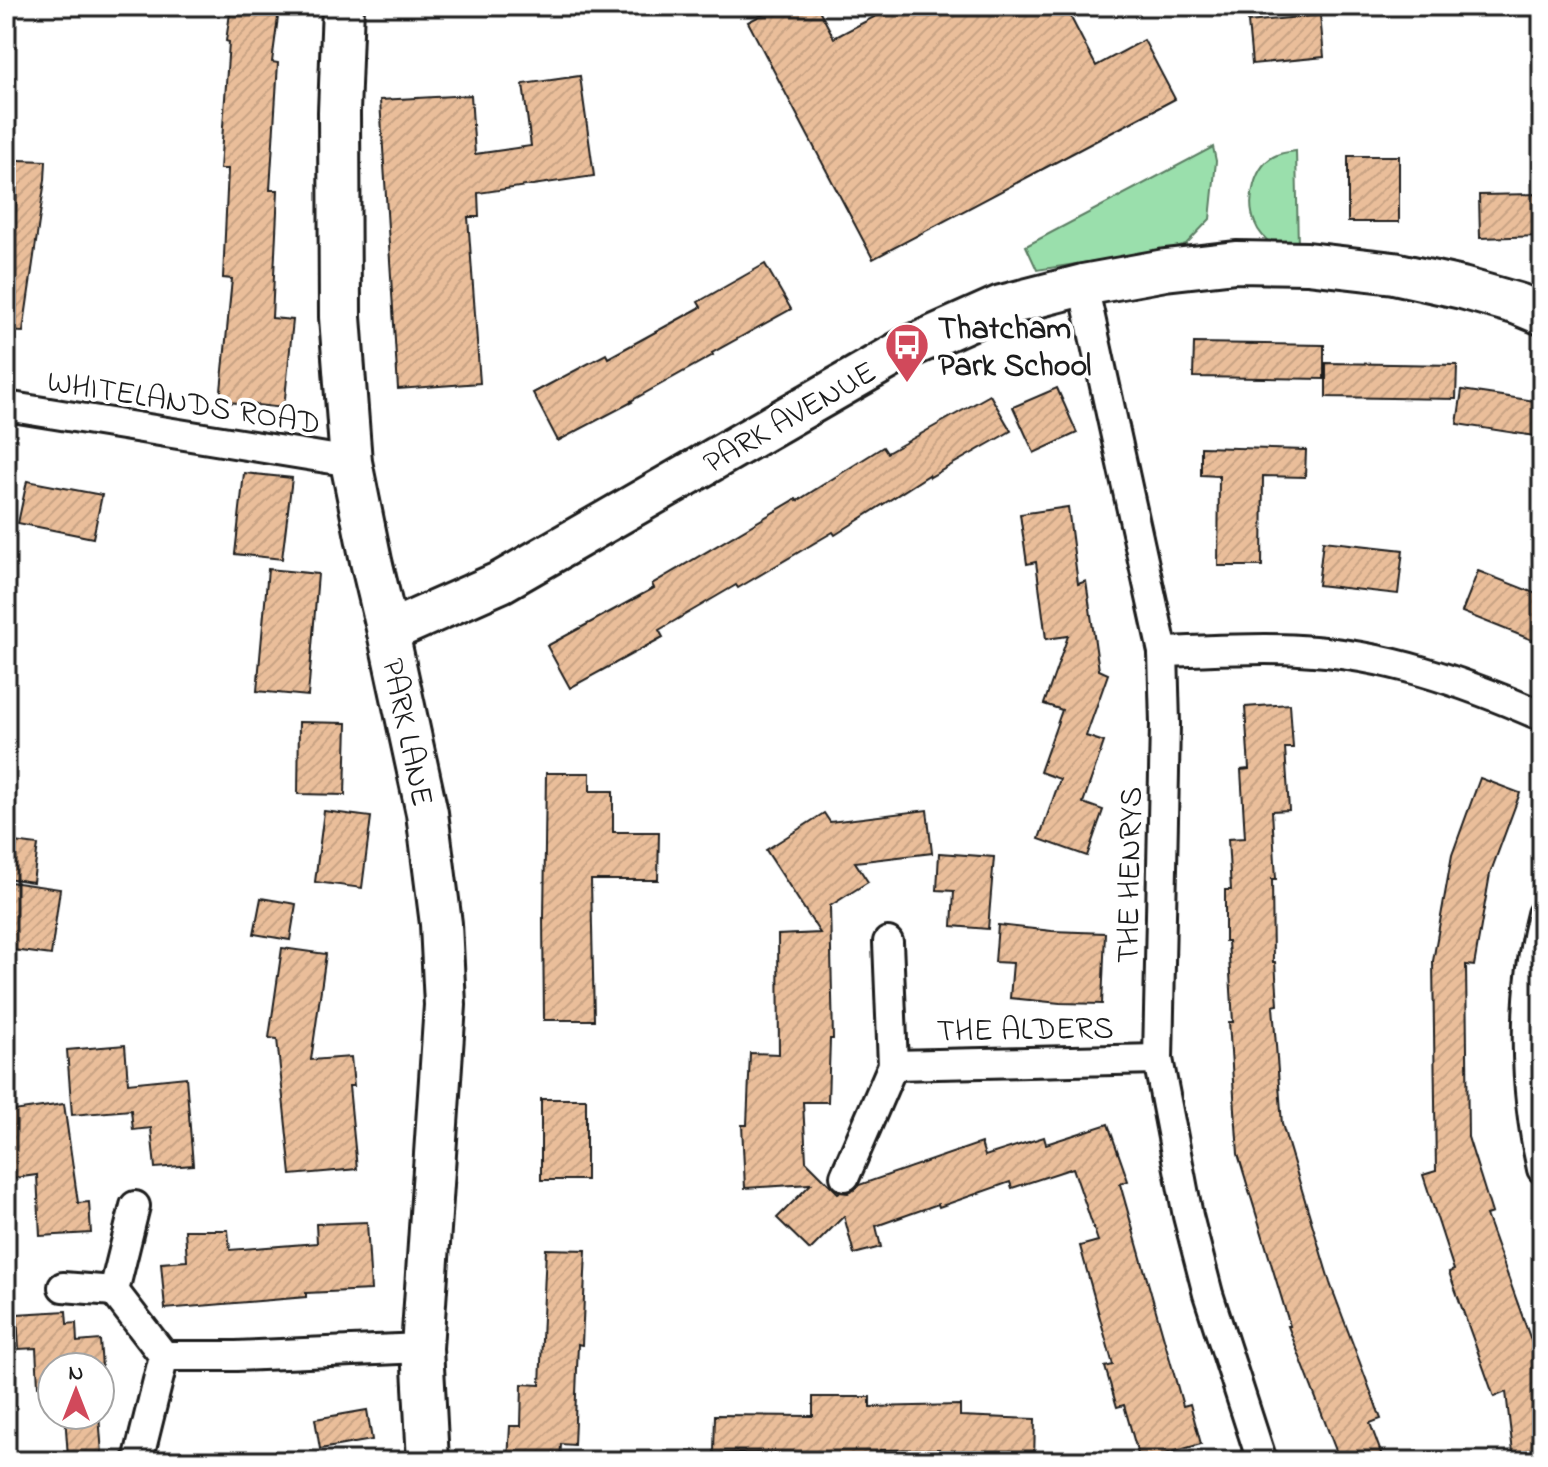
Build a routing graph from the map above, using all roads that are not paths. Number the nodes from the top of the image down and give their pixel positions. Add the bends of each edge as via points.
1 (343, 6) edge
2 (1083, 285) junction
3 (1542, 314) edge
4 (6, 406) edge
5 (351, 462) junction
6 (388, 632) junction
7 (1163, 652) junction
8 (1542, 716) edge
9 (1542, 914) edge
10 (888, 942) dead end
11 (1158, 1059) junction
12 (893, 1065) junction
13 (1542, 1169) edge
14 (845, 1176) dead end
15 (135, 1206) dead end
16 (63, 1287) dead end
17 (114, 1291) junction
18 (422, 1348) junction
19 (164, 1356) junction
20 (138, 1461) edge
21 (428, 1461) edge
22 (1262, 1461) edge

1 - 5 street, PARK LANE via 340,317
2 - 3 street, PARK AVENUE via 1236,262 1307,263 1394,273
2 - 6 street, PARK AVENUE via 1001,306 907,348 501,582
2 - 7 street, THE HENRYS
4 - 5 street, WHITELANDS ROAD
5 - 6 street, PARK LANE
6 - 18 street, PARK LANE via 427,813 444,978
7 - 8 street via 1298,649 1377,659 1464,684
7 - 11 street, THE HENRYS
9 - 13 street via 1534,945 1528,1025 1532,1112
10 - 12 street, THE ALDERS
11 - 12 street, THE ALDERS
11 - 22 street, THE HENRYS via 1208,1294
12 - 14 street, THE ALDERS
15 - 17 street
16 - 17 street
17 - 19 street
18 - 19 street
18 - 21 street, PARK LANE
19 - 20 street

